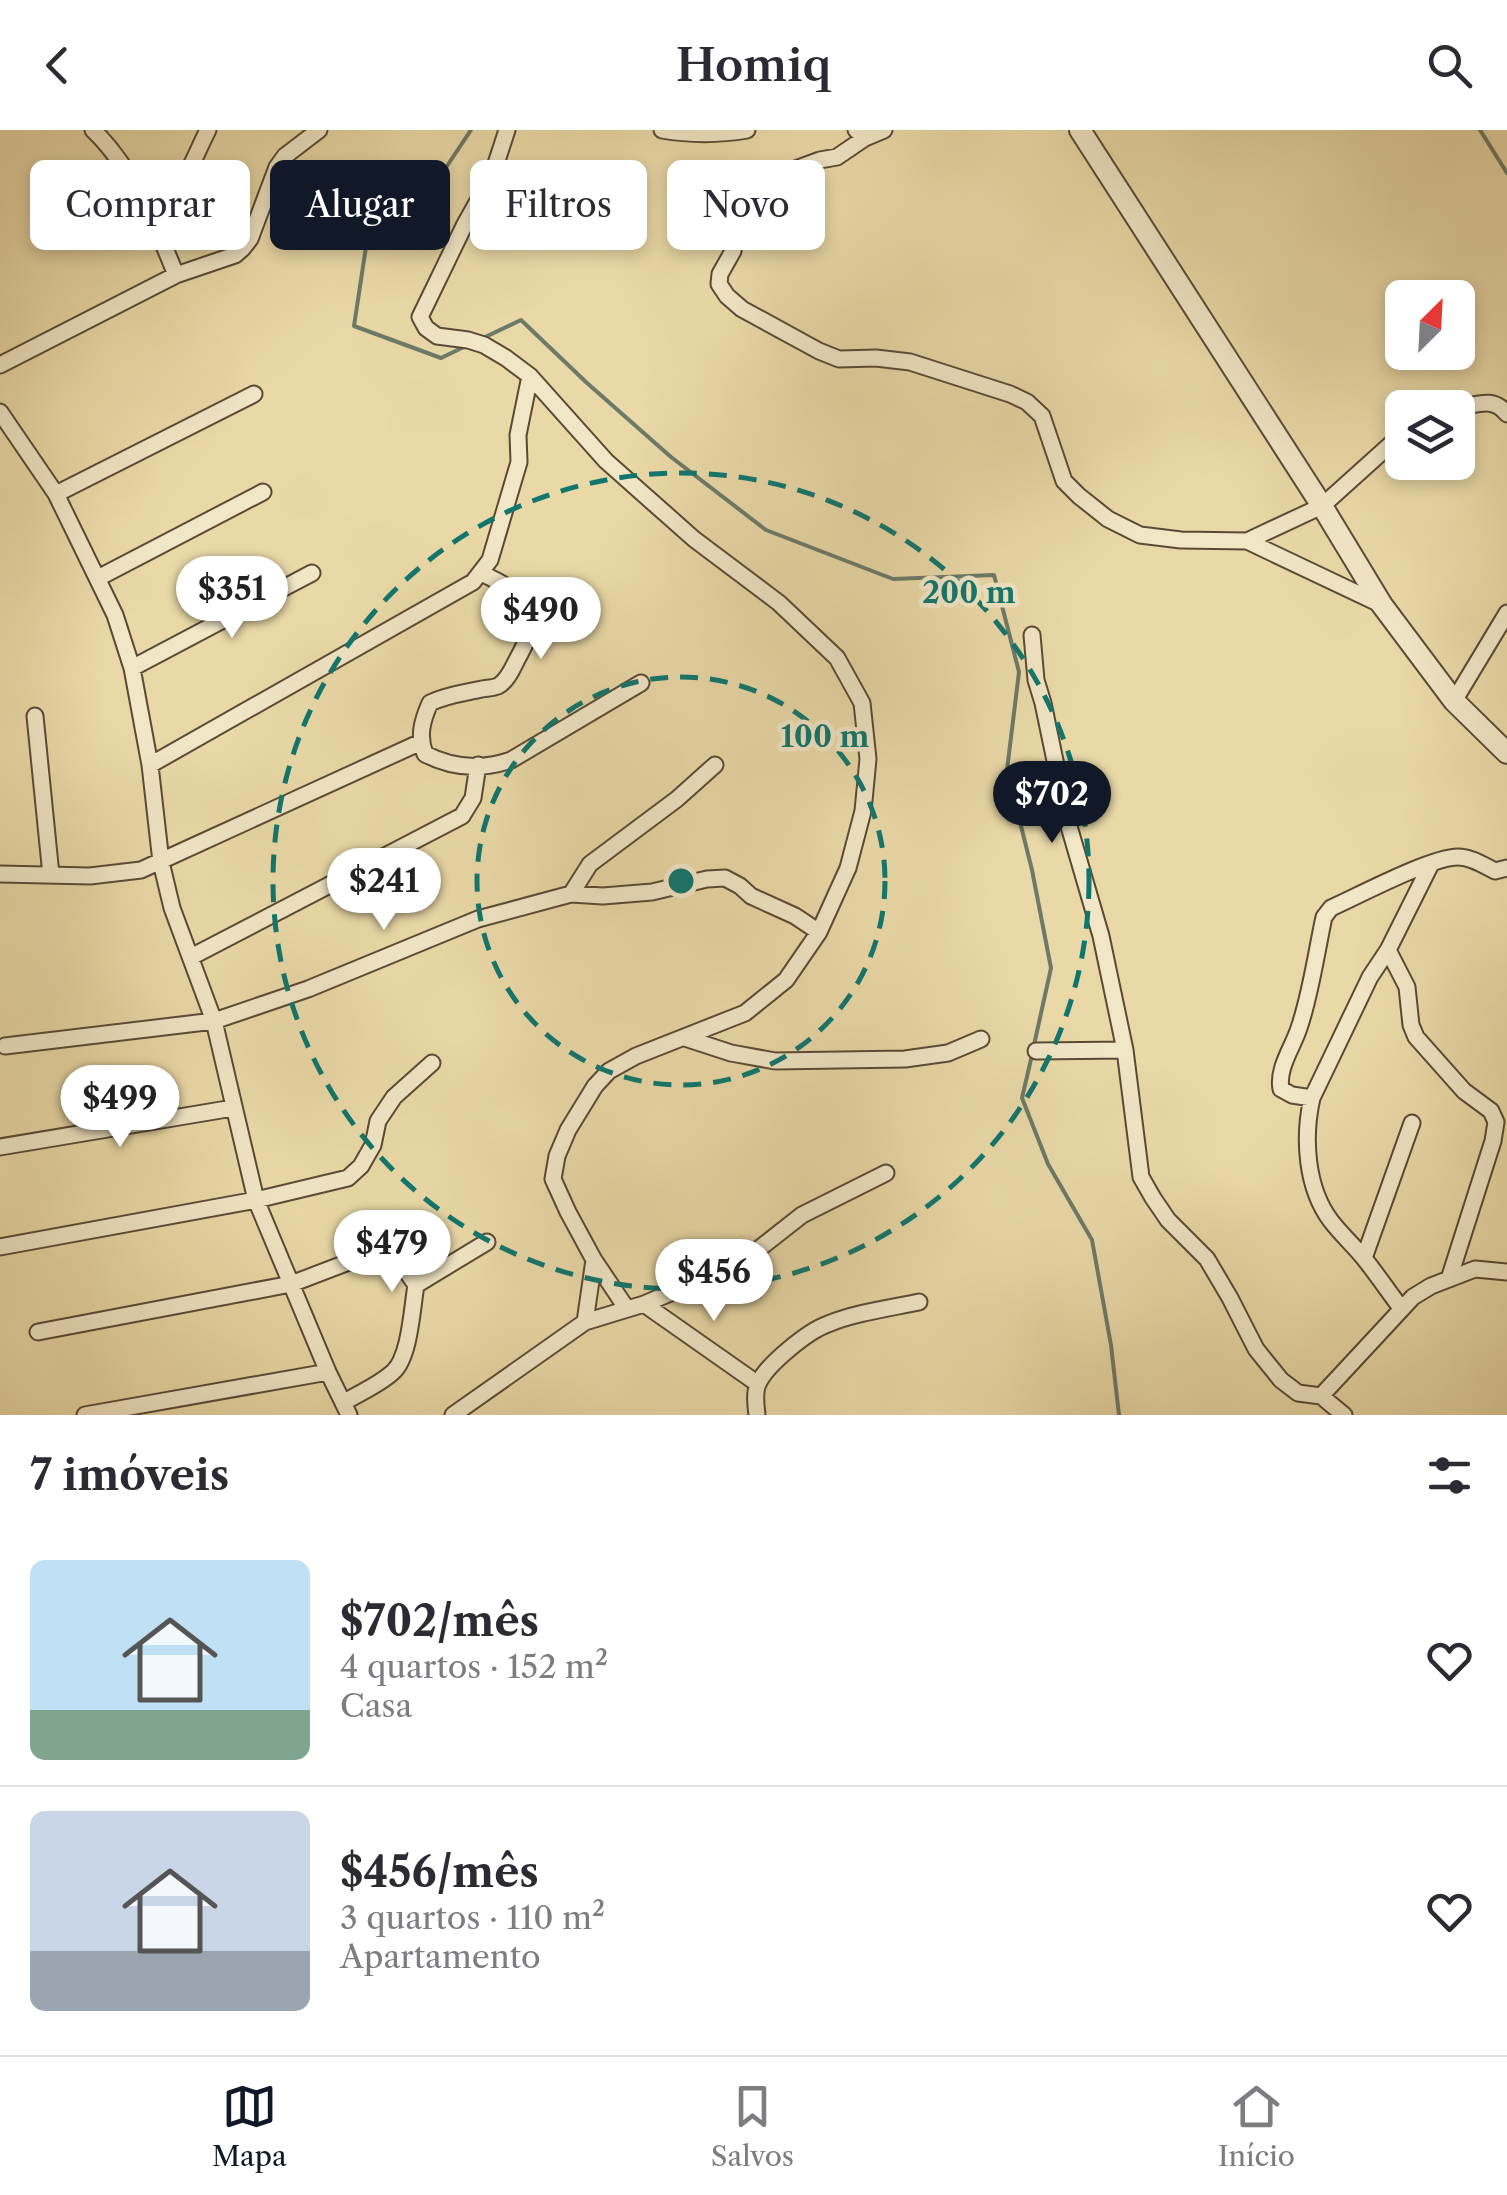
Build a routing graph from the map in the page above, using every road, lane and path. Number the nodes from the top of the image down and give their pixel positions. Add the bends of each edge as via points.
1 (93, 130) edge
2 (208, 130) edge
3 (319, 130) edge
4 (507, 130) edge
5 (662, 130) edge
6 (747, 130) edge
7 (884, 130) edge
8 (1080, 130) edge
9 (861, 134) edge
10 (119, 160) edge
11 (193, 160) edge
12 (166, 250) edge
13 (176, 274) junction
14 (0, 365) edge
15 (530, 376) junction
16 (254, 394) dead end
17 (1475, 405) edge
18 (0, 412) edge
19 (1507, 414) edge
20 (1385, 449) edge
21 (263, 492) dead end
22 (56, 494) junction
23 (1322, 506) junction
24 (1246, 541) junction
25 (312, 573) dead end
26 (482, 573) junction
27 (98, 578) junction
28 (1382, 605) junction
29 (1507, 614) edge
30 (1032, 635) dead end
31 (132, 668) junction
32 (641, 683) dead end
33 (1454, 701) junction
34 (35, 716) dead end
35 (420, 742) junction
36 (1507, 753) edge
37 (150, 764) junction
38 (478, 765) junction
39 (715, 765) dead end
40 (160, 862) junction
41 (1431, 864) junction
42 (1501, 869) edge
43 (0, 874) edge
44 (52, 875) junction
45 (1507, 886) edge
46 (570, 894) junction
47 (819, 932) junction
48 (1388, 950) junction
49 (191, 957) junction
50 (214, 1021) junction
51 (684, 1038) junction
52 (981, 1039) dead end
53 (5, 1046) dead end
54 (1124, 1050) junction
55 (1036, 1051) dead end
56 (432, 1063) dead end
57 (1312, 1098) junction
58 (233, 1108) junction
59 (1412, 1123) dead end
60 (0, 1147) edge
61 (886, 1173) dead end
62 (256, 1200) junction
63 (487, 1242) dead end
64 (0, 1246) edge
65 (1364, 1258) junction
66 (594, 1260) junction
67 (1507, 1272) edge
68 (1450, 1278) junction
69 (291, 1284) junction
70 (416, 1286) junction
71 (918, 1302) dead end
72 (635, 1306) junction
73 (1401, 1308) junction
74 (585, 1322) junction
75 (38, 1332) dead end
76 (328, 1372) junction
77 (758, 1384) junction
78 (1321, 1396) junction
79 (346, 1409) edge
80 (85, 1415) edge
81 (453, 1415) edge
82 (757, 1415) edge
83 (1344, 1415) edge

1 - 10 street
2 - 11 street
3 - 13 street via 277,167 244,248
4 - 15 street via 492,176 420,317 437,336 484,345
5 - 6 street
7 - 9 street
8 - 23 street
9 - 24 street via 837,157 746,190 720,274 727,296 840,359 910,362 1028,402 1042,416 1064,481 1140,536
12 - 13 street
13 - 14 street
15 - 26 street via 519,462
15 - 47 street via 606,461 837,658 862,703 868,759 863,811 848,868
16 - 22 street
17 - 19 street via 1496,404
18 - 22 street
20 - 23 street
21 - 27 street
22 - 27 street
23 - 24 street
23 - 28 street
24 - 28 street
25 - 31 street
26 - 35 street via 528,604 531,634 498,686 430,704
26 - 37 street
27 - 31 street
28 - 33 street
29 - 33 street
30 - 54 street via 1036,680
31 - 37 street
32 - 38 street via 511,760
33 - 36 street
34 - 44 street
35 - 38 street via 439,761
35 - 40 street
37 - 40 street
38 - 49 street via 473,798 462,816
39 - 46 street via 590,864
40 - 44 street via 141,870
40 - 49 street
41 - 42 street via 1455,856
41 - 48 street
41 - 57 street via 1331,908 1324,918 1279,1082 1292,1095
42 - 45 street
43 - 44 street
46 - 47 street via 652,892 725,878
46 - 50 street via 478,920
47 - 51 street via 786,980 745,1014
48 - 57 street
48 - 68 street via 1407,987 1416,1037 1496,1122
49 - 50 street
50 - 53 street
50 - 58 street
51 - 52 street via 775,1061 905,1059 948,1053
51 - 66 street via 609,1071 557,1156 553,1179
54 - 55 street
54 - 78 street via 1141,1177 1168,1220 1207,1259 1256,1349 1281,1380
56 - 62 street via 394,1097 362,1166 348,1178
57 - 65 street via 1314,1188 1330,1220
58 - 60 street
58 - 62 street
59 - 65 street
61 - 72 street via 802,1215 746,1259
62 - 64 street
62 - 69 street
63 - 70 street
65 - 73 street
66 - 72 street
66 - 74 street
67 - 68 street via 1475,1269
68 - 73 street
69 - 70 street via 386,1252
69 - 75 street
69 - 76 street
70 - 79 street via 402,1360
71 - 77 street via 828,1323 802,1337
72 - 74 street
72 - 77 street
73 - 78 street
74 - 81 street
76 - 79 street
76 - 80 street
77 - 82 street
78 - 83 street

